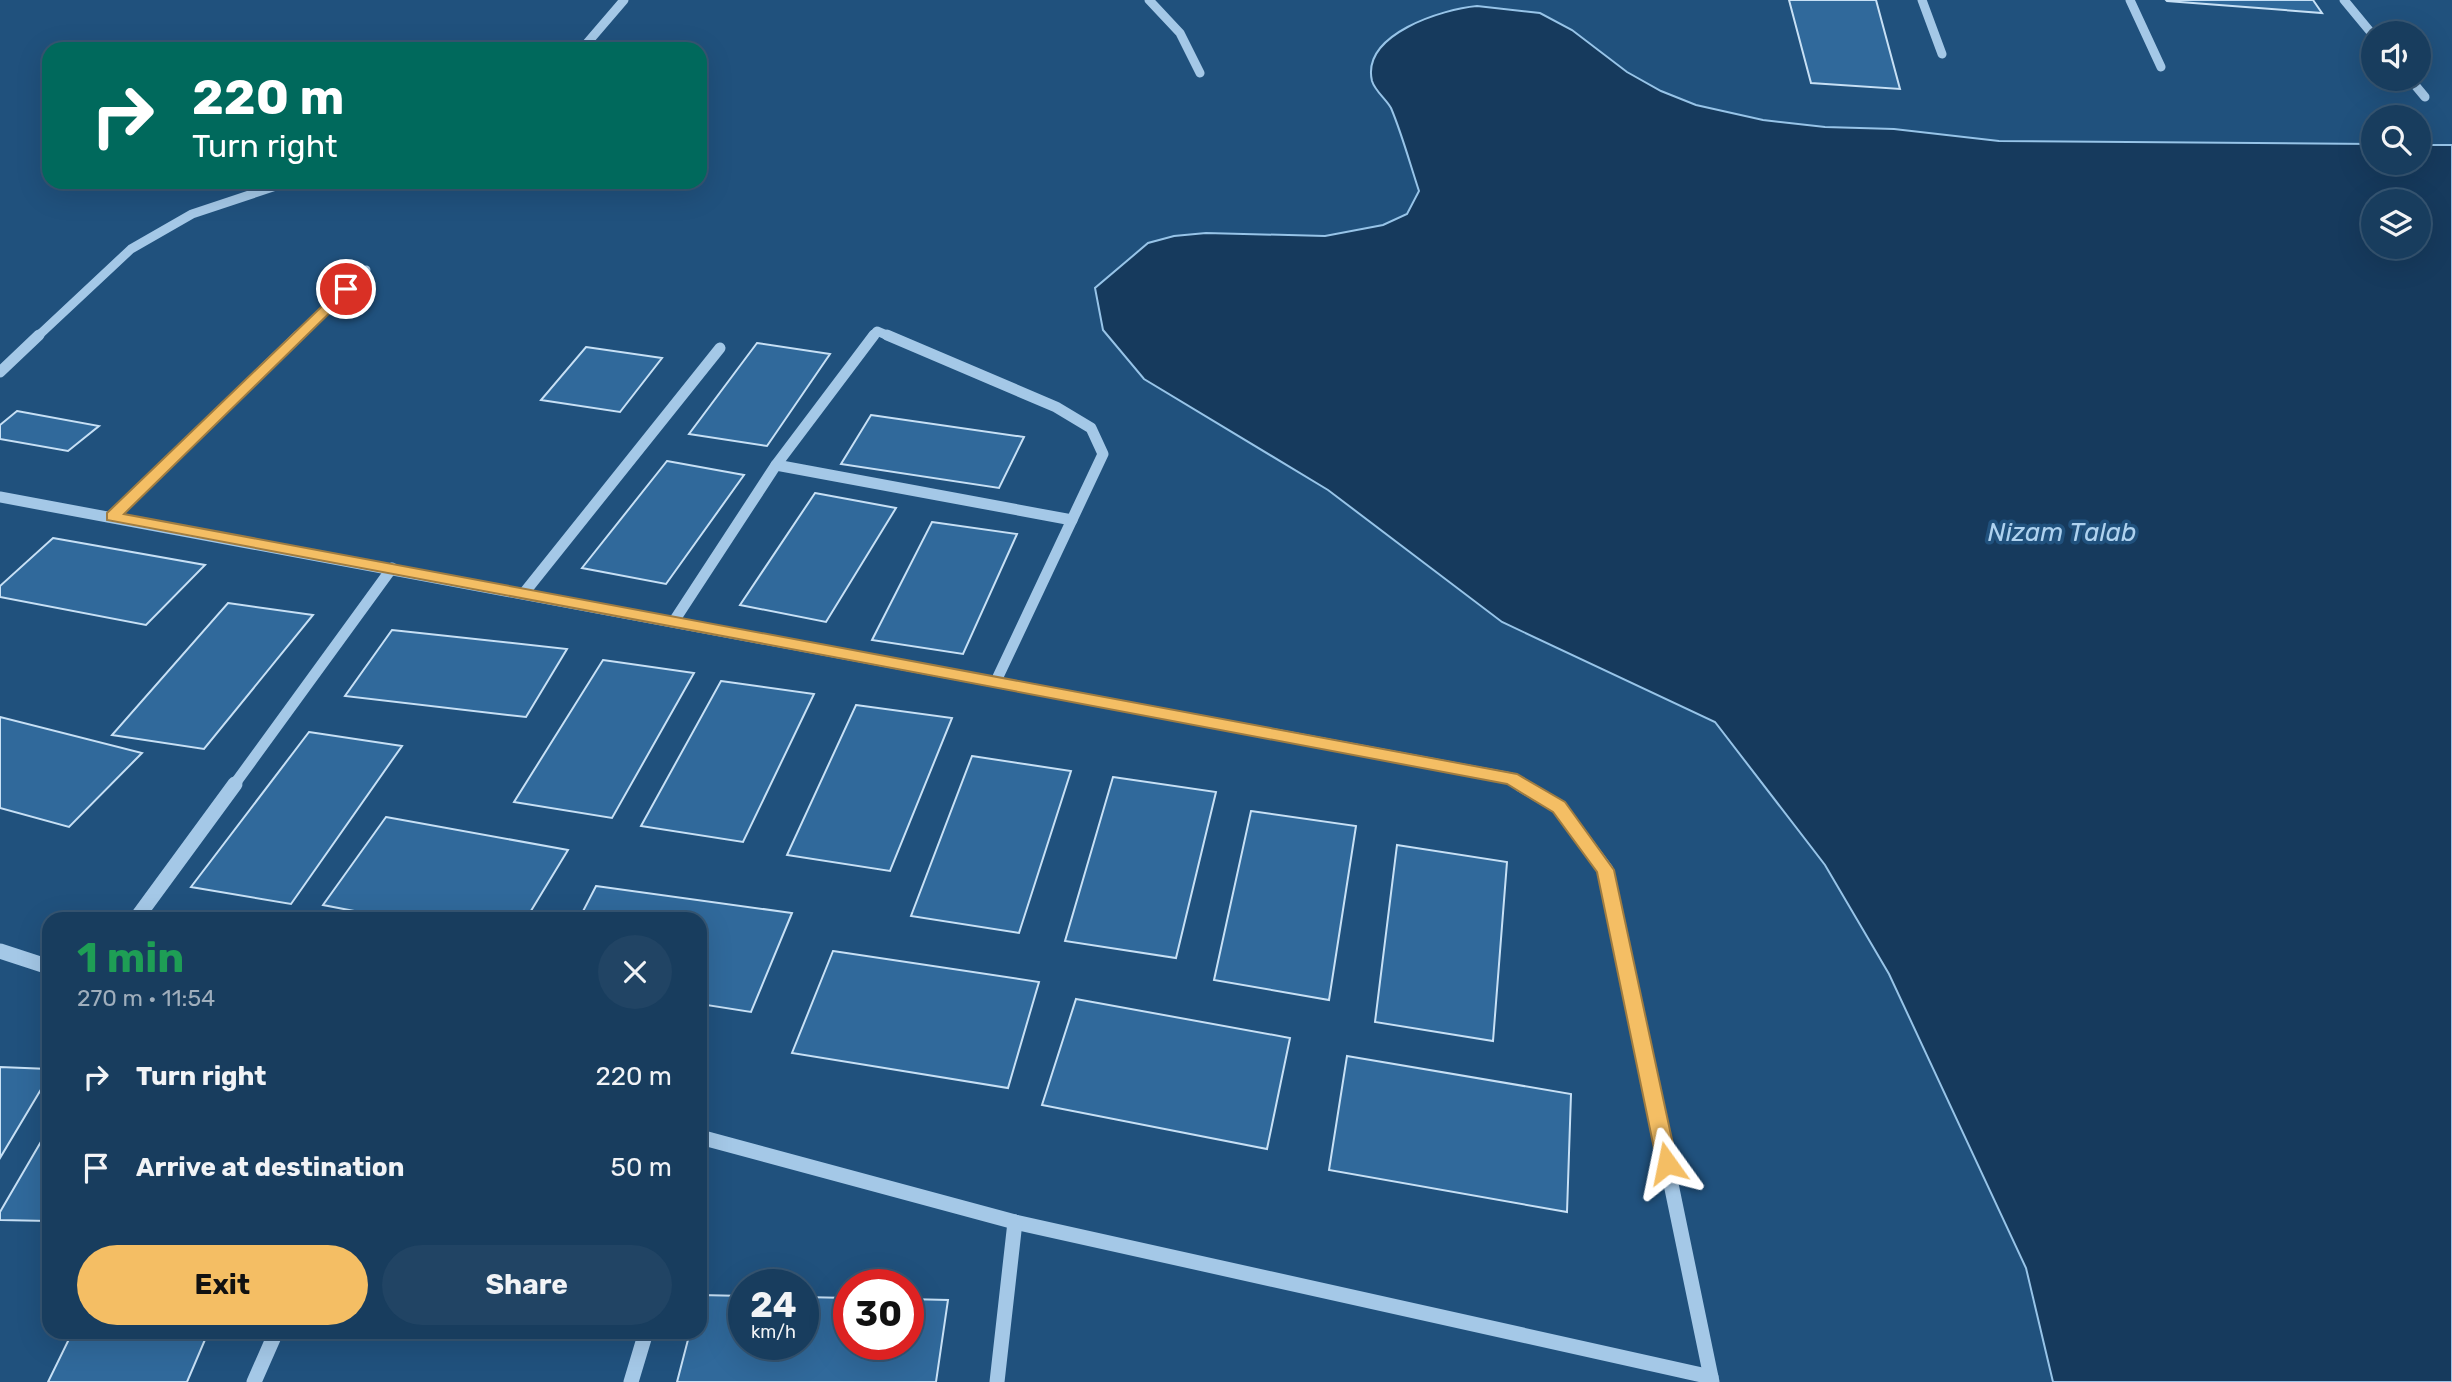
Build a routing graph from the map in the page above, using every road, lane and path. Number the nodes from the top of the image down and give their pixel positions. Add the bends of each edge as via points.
1 (624, 0) edge
2 (1149, 0) edge
3 (1922, 0) edge
4 (2130, 0) edge
5 (2344, 0) edge
6 (2362, 21) edge
7 (588, 42) edge
8 (1942, 54) dead end
9 (2161, 67) dead end
10 (1200, 73) dead end
11 (2420, 91) edge
12 (2425, 97) dead end
13 (267, 189) edge
14 (366, 270) dead end
15 (720, 348) dead end
16 (0, 372) edge
17 (776, 465) junction
18 (0, 497) edge
19 (112, 517) junction
20 (1072, 520) junction
21 (392, 568) junction
22 (524, 593) junction
23 (674, 621) junction
24 (996, 681) junction
25 (141, 912) edge
26 (0, 951) edge
27 (42, 965) edge
28 (707, 1139) edge
29 (1015, 1222) junction
30 (273, 1339) edge
31 (644, 1339) edge
32 (1712, 1379) edge
33 (254, 1382) edge
34 (631, 1382) edge
35 (997, 1382) edge

1 - 7 street
2 - 10 street via 1192,49
3 - 8 street
4 - 9 street
5 - 6 street
11 - 12 street
13 - 16 street via 192,214 131,249
14 - 19 street
15 - 22 street
17 - 20 street
17 - 20 street via 877,331 1056,407 1091,428 1103,454
17 - 23 street
18 - 19 street
19 - 21 street
20 - 24 street
21 - 22 street
21 - 25 street
22 - 23 street
23 - 24 street
24 - 32 street via 1511,778 1559,807 1606,870
26 - 27 street
28 - 29 street
29 - 32 street
29 - 35 street
30 - 33 street
31 - 34 street

